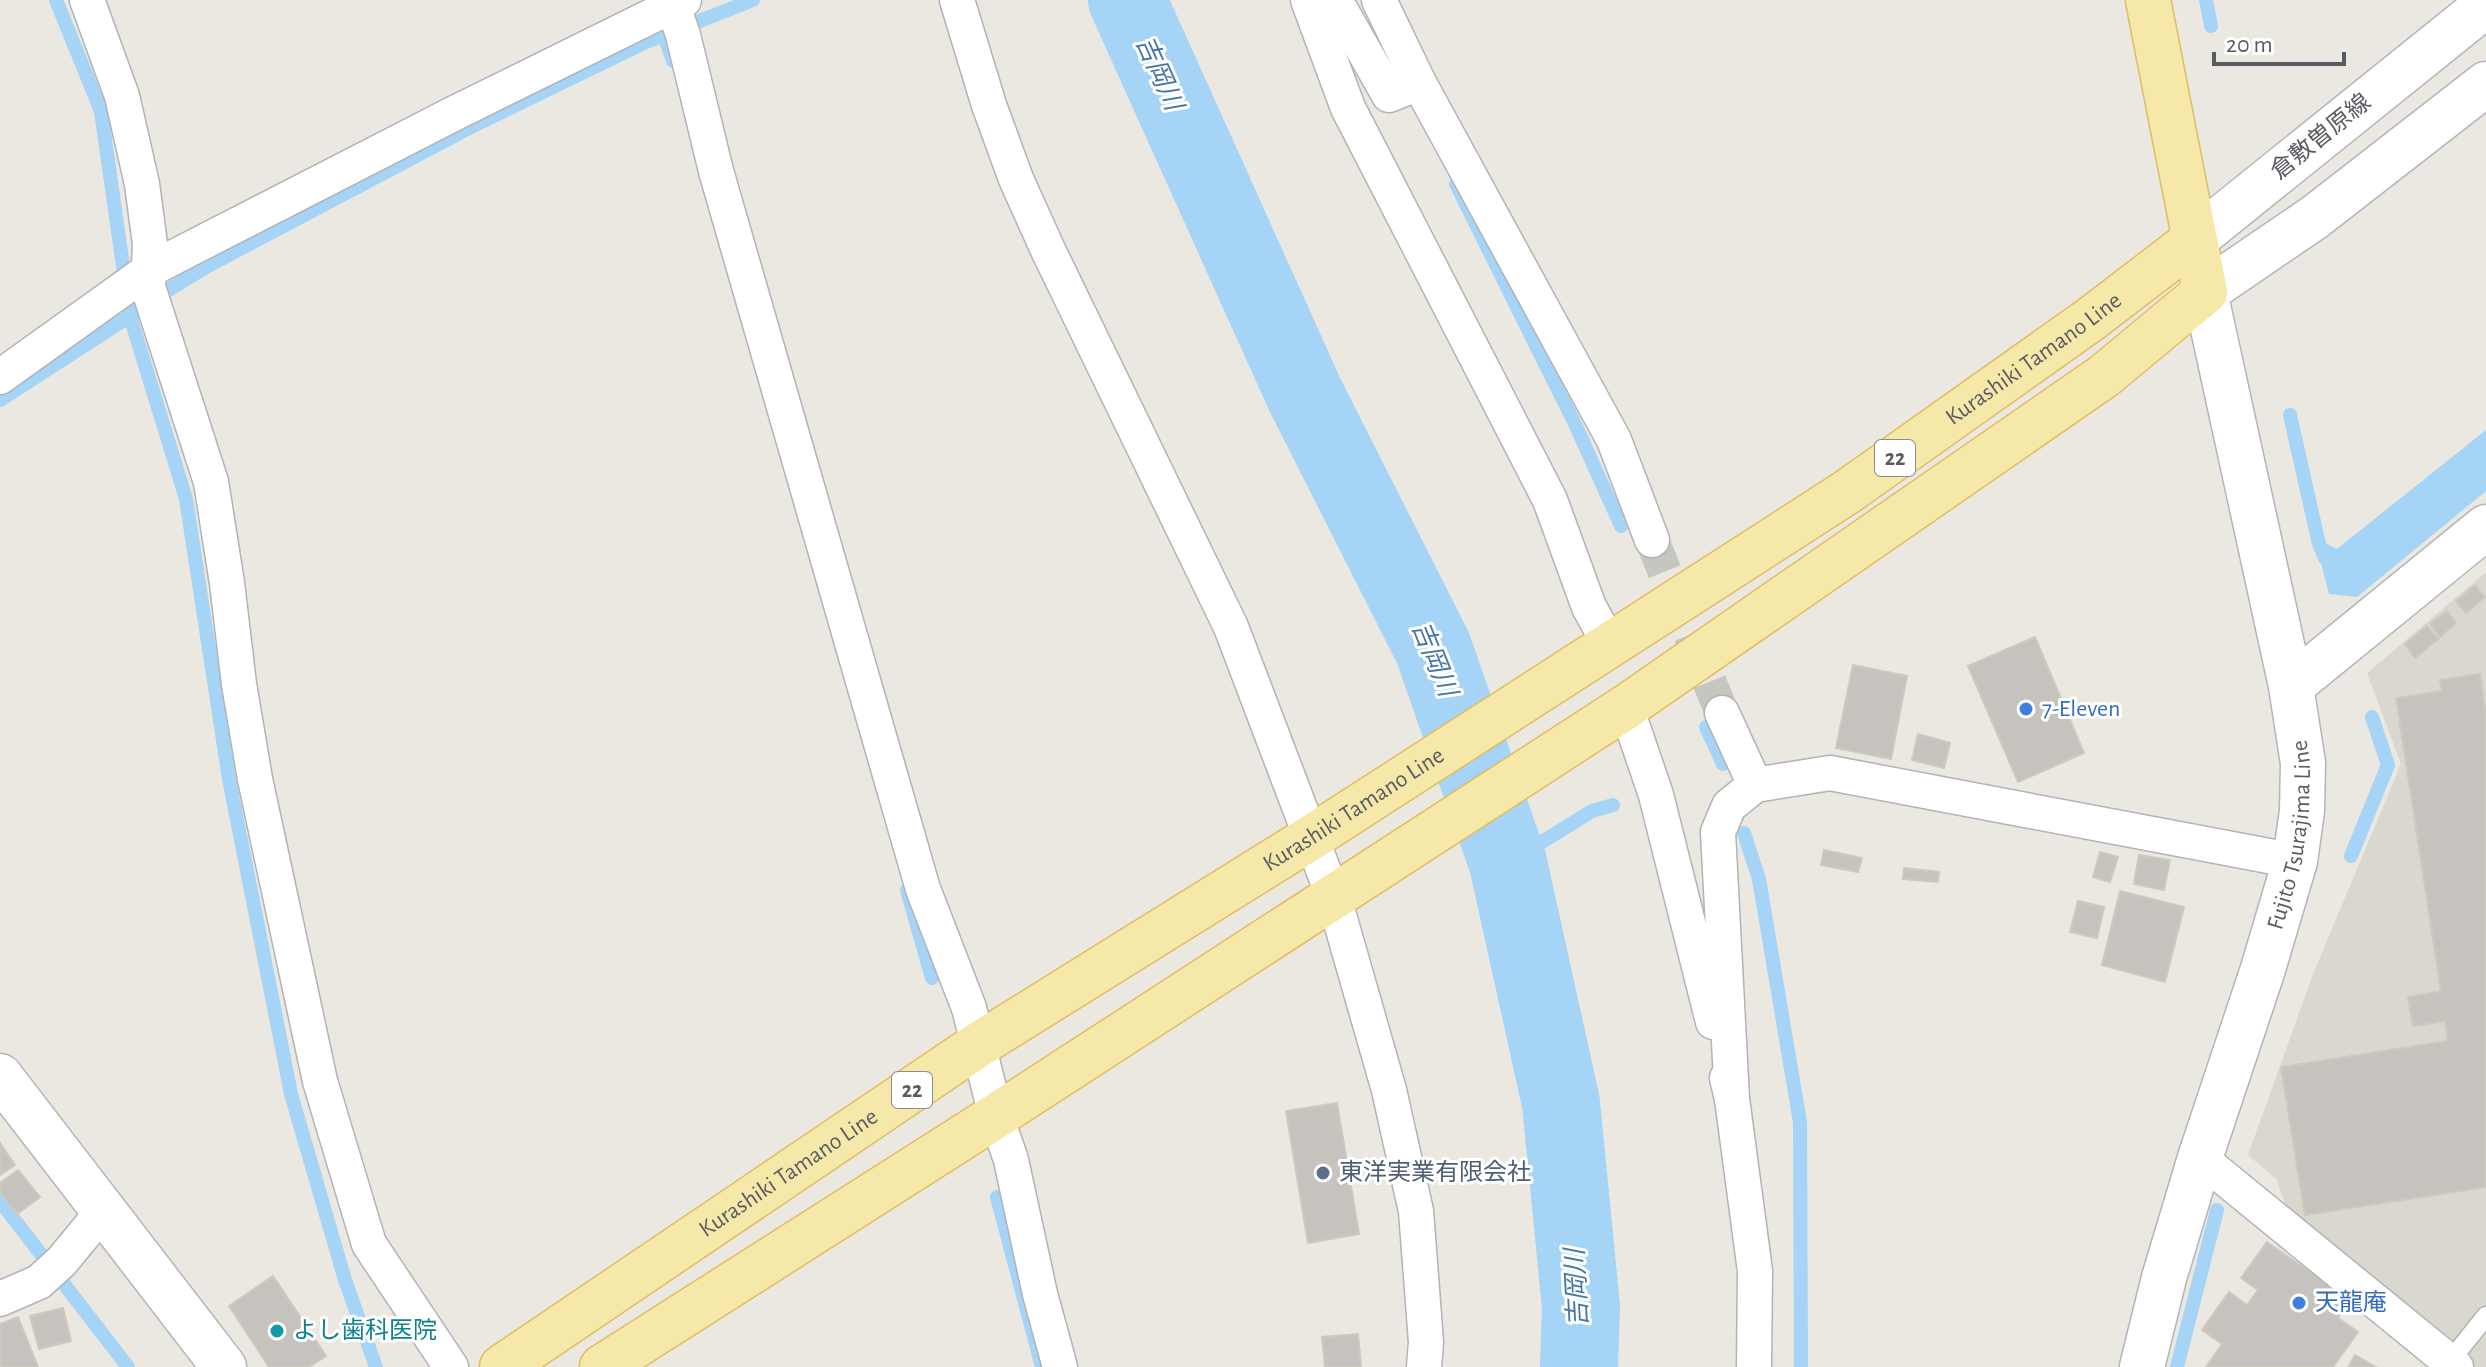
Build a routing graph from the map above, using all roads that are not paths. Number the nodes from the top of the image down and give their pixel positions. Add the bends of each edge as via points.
1 (87, 0) edge
2 (957, 0) edge
3 (1308, 0) edge
4 (1335, 0) edge
5 (1379, 0) edge
6 (2148, 0) edge
7 (2486, 5) edge
8 (678, 12) edge
9 (1419, 83) junction
10 (2486, 84) edge
11 (2194, 240) junction
12 (138, 290) junction
13 (2205, 292) junction
14 (0, 377) edge
15 (2486, 527) edge
16 (1652, 540) tunnel mouth
17 (1597, 651) junction
18 (2291, 686) junction
19 (1722, 713) tunnel mouth
20 (1616, 714) junction
21 (1755, 785) junction
22 (1321, 831) junction
23 (2295, 861) junction
24 (1343, 891) junction
25 (978, 1045) junction
26 (0, 1076) edge
27 (1732, 1099) junction
28 (996, 1116) junction
29 (2200, 1158) junction
30 (104, 1210) junction
31 (0, 1299) edge
32 (2486, 1316) edge
33 (2453, 1364) edge
34 (224, 1367) edge
35 (451, 1367) edge
36 (502, 1367) edge
37 (602, 1367) edge
38 (1060, 1367) edge
39 (1424, 1367) edge
40 (1754, 1367) edge
41 (2142, 1367) edge

1 - 12 street via 126,111 142,184 150,244
2 - 22 street via 1016,179 1231,627
3 - 17 street via 1348,108 1550,500 1589,607
4 - 9 street via 1389,95
5 - 9 street
6 - 11 main road
7 - 11 street, 倉敷曽原線
8 - 12 street via 455,113
8 - 25 street via 716,171 923,889
9 - 16 street via 1614,440
10 - 13 street via 2315,217
11 - 13 main road
11 - 17 main road, Kurashiki Tamano Line / 22 via 1847,492
12 - 14 street
12 - 35 street via 211,482 255,779 320,1081 369,1244
13 - 18 street, Fujito Tsurajima Line
13 - 20 main road, 22 via 2104,376
15 - 18 street
17 - 22 main road, Kurashiki Tamano Line / 22
18 - 23 street, Fujito Tsurajima Line via 2303,763
19 - 21 street
20 - 24 main road, 22
20 - 27 street via 1656,795
21 - 23 street via 1830,773
21 - 27 street via 1729,806 1718,832
22 - 24 street
22 - 25 main road, Kurashiki Tamano Line / 22
23 - 29 street, Fujito Tsurajima Line
24 - 28 main road, 22
24 - 39 street via 1416,1211
25 - 28 street
25 - 36 main road, Kurashiki Tamano Line / 22
26 - 30 street
27 - 40 street via 1755,1271
28 - 37 main road, 22
28 - 38 street
29 - 33 street
29 - 41 street, Fujito Tsurajima Line
30 - 31 street via 51,1271
30 - 34 street
32 - 33 lane

